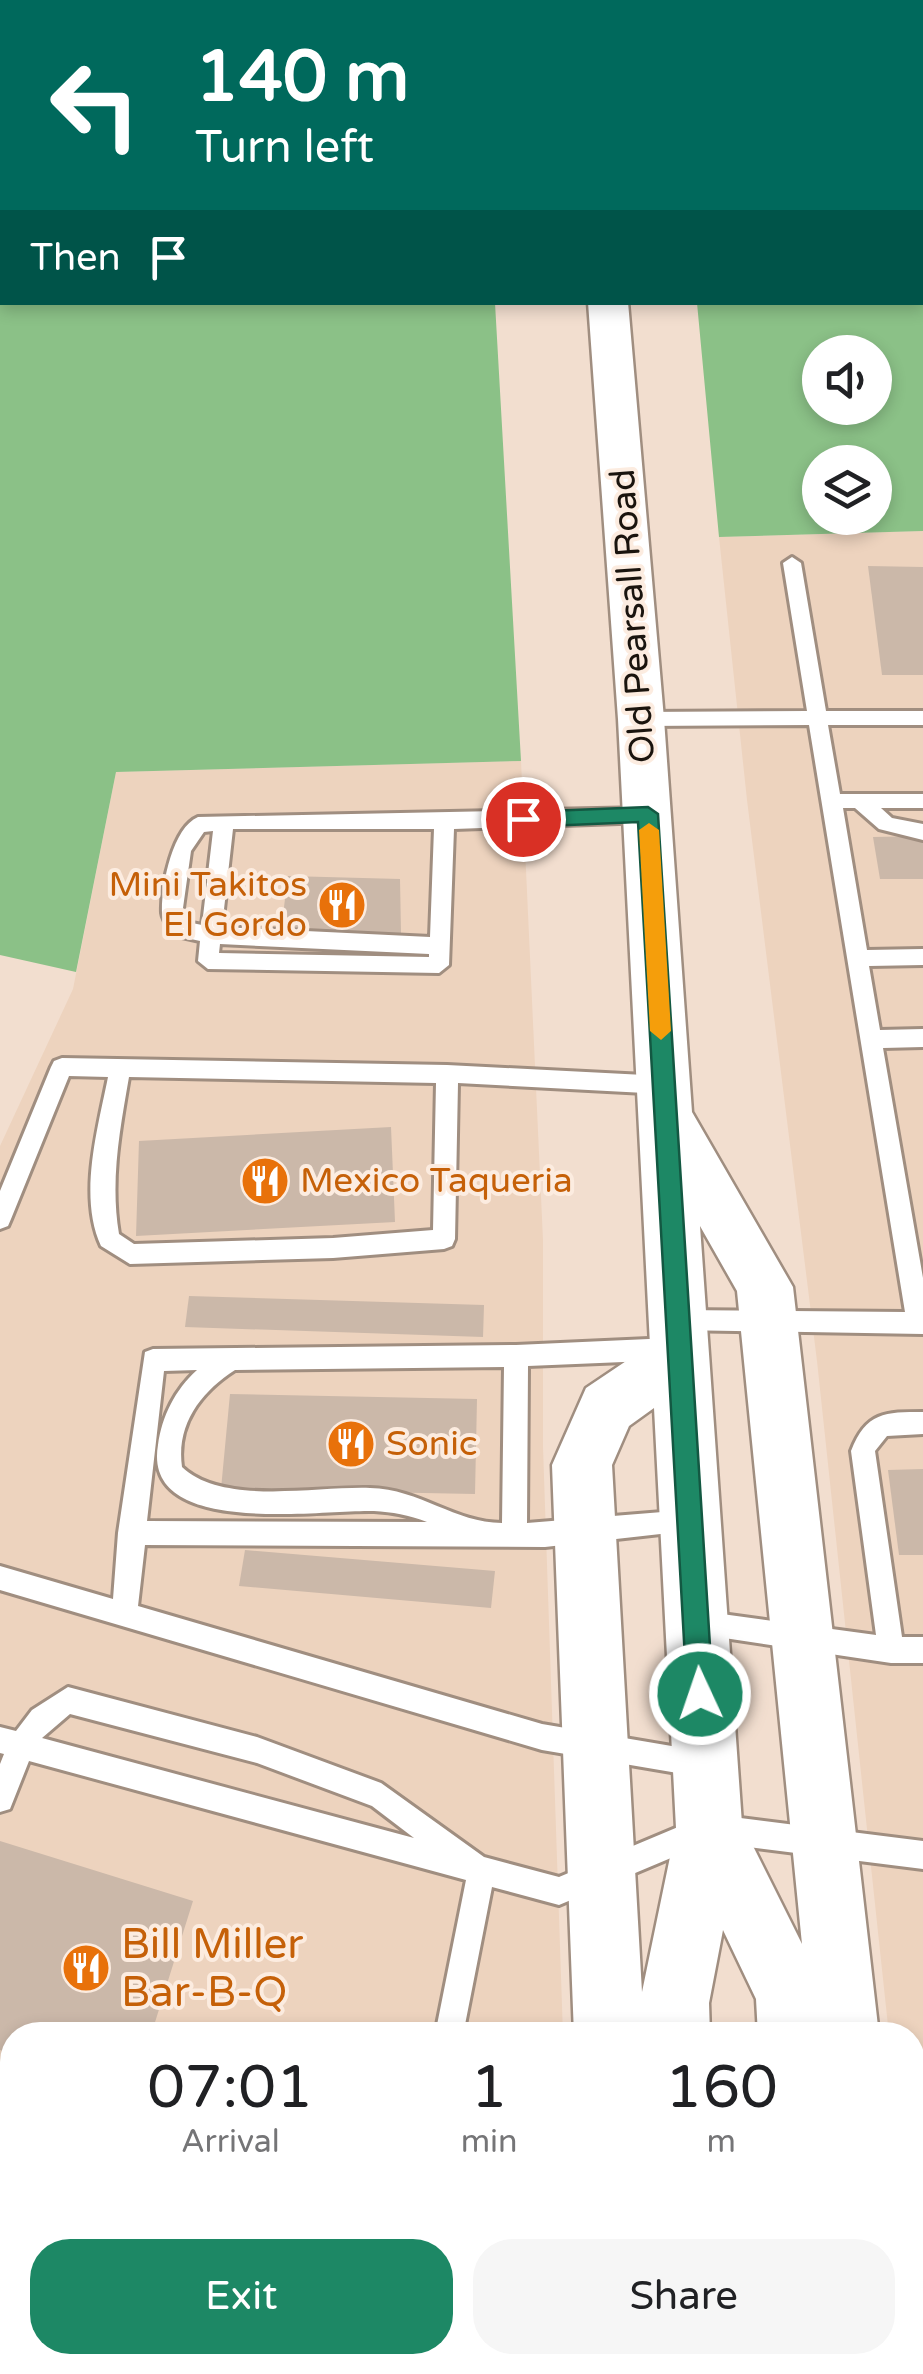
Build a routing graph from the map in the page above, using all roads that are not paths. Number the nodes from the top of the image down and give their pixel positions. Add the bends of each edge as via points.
1 (608, 305) edge
2 (792, 563) dead end
3 (818, 718) junction
4 (923, 718) edge
5 (642, 719) junction
6 (832, 801) junction
7 (858, 801) junction
8 (923, 801) edge
9 (648, 814) junction
10 (224, 822) junction
11 (444, 822) junction
12 (923, 832) edge
13 (211, 935) junction
14 (923, 957) edge
15 (858, 958) junction
16 (923, 1038) edge
17 (872, 1039) junction
18 (120, 1068) junction
19 (447, 1074) junction
20 (665, 1101) junction
21 (0, 1220) edge
22 (770, 1323) junction
23 (921, 1323) edge
24 (679, 1342) junction
25 (516, 1356) junction
26 (232, 1359) junction
27 (919, 1427) edge
28 (690, 1522) junction
29 (584, 1531) junction
30 (131, 1534) junction
31 (470, 1534) junction
32 (514, 1534) junction
33 (0, 1578) edge
34 (124, 1615) junction
35 (696, 1624) junction
36 (805, 1638) junction
37 (891, 1650) junction
38 (923, 1650) edge
39 (10, 1743) edge
40 (594, 1746) junction
41 (706, 1797) junction
42 (0, 1799) edge
43 (828, 1844) junction
44 (923, 1855) edge
45 (481, 1872) junction
46 (601, 1873) junction
47 (452, 2022) edge
48 (608, 2022) edge
49 (675, 2022) edge
50 (792, 2022) edge
51 (843, 2022) edge

1 - 5 main road, Old Pearsall Road
2 - 3 lane
3 - 4 lane
3 - 5 lane
3 - 6 lane
5 - 9 main road, Old Pearsall Road
6 - 7 lane
6 - 15 lane
7 - 8 lane
7 - 12 lane via 886,824
9 - 11 lane
9 - 20 main road, Old Pearsall Road
10 - 11 lane
10 - 13 lane
10 - 13 lane via 189,833 175,883 172,916 180,929
11 - 13 lane via 440,946
14 - 15 lane
15 - 17 lane
16 - 17 lane
17 - 23 lane
18 - 19 lane
18 - 19 lane via 102,1210 108,1239 130,1254 444,1239
18 - 21 lane via 62,1067
19 - 20 lane
20 - 22 main road via 765,1287
20 - 24 main road, Old Pearsall Road
22 - 23 lane
22 - 24 lane
22 - 36 main road
24 - 25 lane
24 - 28 main road, Old Pearsall Road
24 - 29 main road via 606,1407 582,1465
25 - 26 lane
25 - 32 lane
26 - 30 lane via 153,1360
26 - 31 lane via 183,1399 170,1441 168,1466 176,1480 222,1499 395,1501 443,1516
27 - 37 lane via 879,1424 863,1451
28 - 29 lane
28 - 35 main road, Old Pearsall Road
29 - 32 lane
29 - 40 main road
30 - 31 lane
30 - 34 lane
31 - 32 lane
33 - 34 lane
34 - 40 lane via 542,1737
35 - 36 lane
35 - 41 main road, Old Pearsall Road
36 - 37 lane
36 - 43 main road
37 - 38 lane
39 - 42 lane
39 - 45 lane
39 - 45 lane via 68,1700 257,1750 381,1796
40 - 41 lane
40 - 46 main road
41 - 43 lane
41 - 46 lane
41 - 49 main road, Old Pearsall Road
41 - 50 main road, Old Pearsall Road via 790,1995
43 - 44 lane
43 - 51 main road
45 - 46 lane via 559,1891
45 - 47 lane
46 - 48 main road

